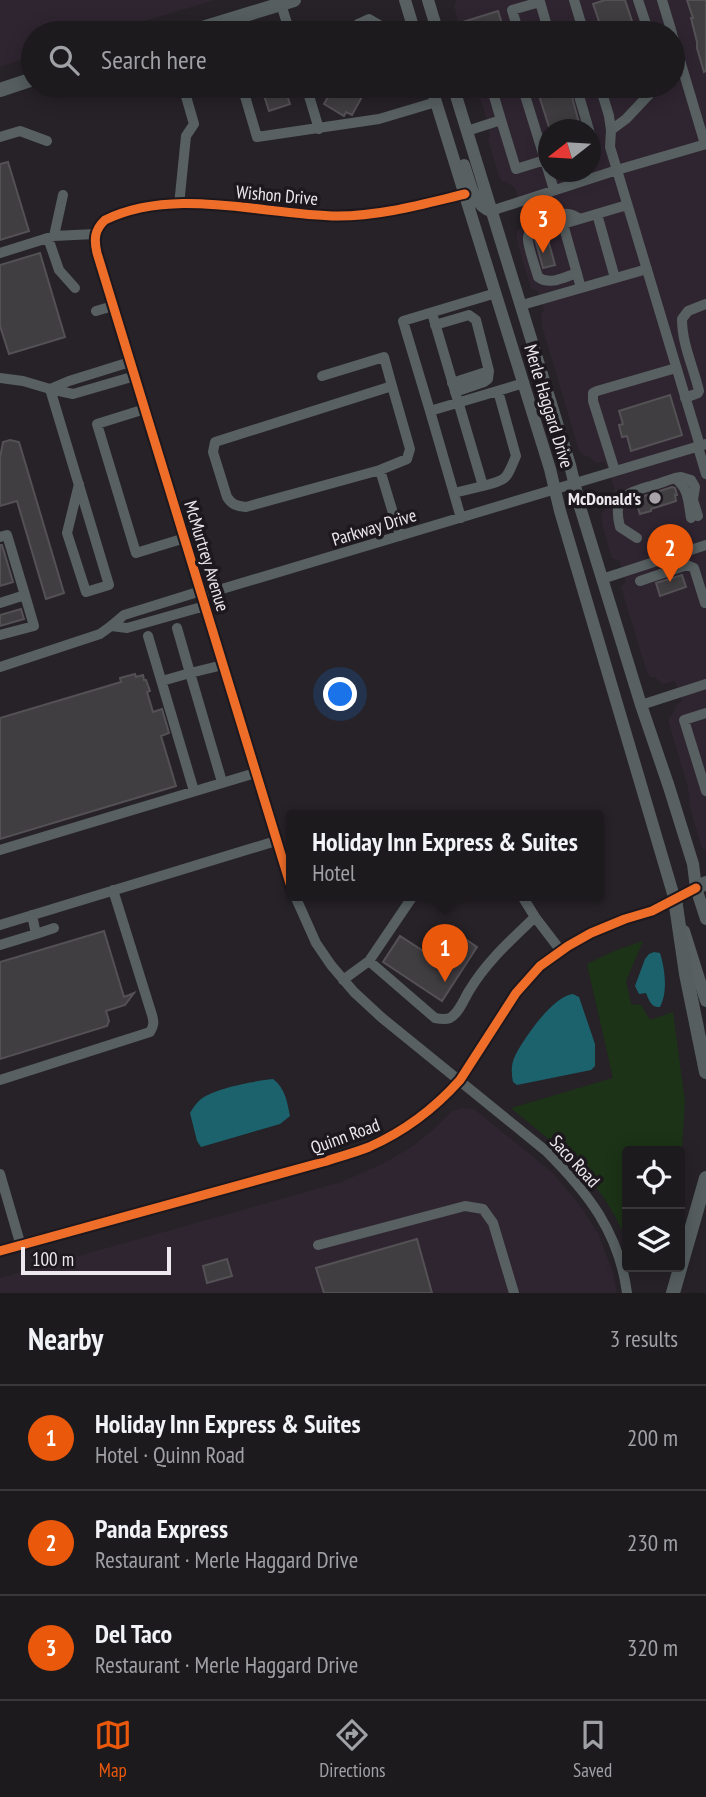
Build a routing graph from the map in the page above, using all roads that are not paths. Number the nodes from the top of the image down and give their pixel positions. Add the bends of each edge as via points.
1 (405, 0) edge
2 (428, 0) edge
3 (574, 0) edge
4 (638, 0) edge
5 (662, 0) edge
6 (288, 2) edge
7 (241, 21) edge
8 (289, 21) edge
9 (411, 21) edge
10 (434, 21) edge
11 (515, 21) edge
12 (546, 21) edge
13 (580, 21) edge
14 (645, 21) edge
15 (668, 21) edge
16 (685, 77) edge
17 (21, 83) edge
18 (0, 90) edge
19 (186, 98) edge
20 (246, 98) edge
21 (310, 98) edge
22 (434, 98) edge
23 (457, 98) edge
24 (495, 98) edge
25 (528, 98) edge
26 (580, 98) edge
27 (604, 98) edge
28 (646, 98) edge
29 (436, 105) junction
30 (586, 119) edge
31 (501, 120) junction
32 (319, 129) junction
33 (611, 130) junction
34 (467, 131) junction
35 (538, 134) edge
36 (0, 137) edge
37 (47, 141) dead end
38 (706, 144) edge
39 (538, 165) edge
40 (617, 170) junction
41 (552, 182) edge
42 (554, 190) junction
43 (465, 194) junction
44 (63, 195) dead end
45 (179, 205) junction
46 (627, 205) junction
47 (491, 211) junction
48 (597, 214) junction
49 (580, 219) junction
50 (95, 234) junction
51 (50, 235) junction
52 (0, 253) edge
53 (647, 269) junction
54 (577, 273) junction
55 (615, 278) junction
56 (75, 288) dead end
57 (581, 288) junction
58 (496, 293) junction
59 (706, 304) edge
60 (522, 305) junction
61 (113, 306) junction
62 (96, 310) dead end
63 (432, 313) junction
64 (435, 325) junction
65 (131, 362) junction
66 (676, 368) junction
67 (135, 376) junction
68 (321, 376) dead end
69 (0, 378) edge
70 (524, 383) junction
71 (392, 386) junction
72 (454, 387) junction
73 (50, 389) junction
74 (498, 391) junction
75 (685, 398) junction
76 (458, 403) junction
77 (145, 409) junction
78 (430, 411) junction
79 (701, 446) edge
80 (380, 470) junction
81 (615, 471) junction
82 (706, 474) edge
83 (575, 483) junction
84 (79, 484) junction
85 (483, 486) junction
86 (554, 489) junction
87 (454, 494) junction
88 (695, 517) dead end
89 (461, 518) junction
90 (400, 536) junction
91 (0, 537) edge
92 (185, 538) junction
93 (637, 538) dead end
94 (706, 545) edge
95 (602, 579) junction
96 (640, 581) dead end
97 (201, 593) junction
98 (25, 595) junction
99 (0, 603) edge
100 (705, 603) edge
101 (205, 606) junction
102 (111, 626) junction
103 (177, 628) dead end
104 (0, 635) edge
105 (148, 636) dead end
106 (223, 664) junction
107 (0, 667) edge
108 (190, 673) junction
109 (162, 681) junction
110 (706, 684) edge
111 (641, 705) junction
112 (706, 713) edge
113 (255, 773) junction
114 (222, 782) junction
115 (194, 791) junction
116 (706, 791) edge
117 (276, 841) junction
118 (0, 850) edge
119 (286, 872) edge
120 (701, 886) edge
121 (113, 890) junction
122 (675, 899) junction
123 (297, 901) edge
124 (410, 901) edge
125 (525, 901) edge
126 (32, 915) junction
127 (535, 917) junction
128 (706, 919) edge
129 (0, 925) edge
130 (54, 928) dead end
131 (36, 933) junction
132 (0, 945) edge
133 (561, 951) junction
134 (369, 961) junction
135 (343, 980) junction
136 (706, 1001) edge
137 (706, 1072) edge
138 (0, 1080) edge
139 (460, 1080) junction
140 (0, 1174) edge
141 (706, 1178) edge
142 (318, 1245) dead end
143 (21, 1246) junction
144 (0, 1251) edge
145 (514, 1293) edge
146 (627, 1293) edge
147 (673, 1293) edge

1 - 9 main road
2 - 10 main road
3 - 13 street
4 - 14 street
5 - 15 street
6 - 7 highway
6 - 8 street
11 - 12 street via 512,10 540,2
16 - 38 street
17 - 18 highway
19 - 45 street via 194,124 186,136
20 - 32 street via 257,137
21 - 32 street
22 - 29 main road, Merle Haggard Drive
23 - 34 main road, Merle Haggard Drive
24 - 31 street
25 - 35 street
26 - 30 street
27 - 33 street
28 - 33 street
29 - 32 street
29 - 43 main road, Merle Haggard Drive
29 - 47 main road via 457,145 475,196
31 - 34 street
31 - 39 street via 516,169
33 - 40 street via 610,147
34 - 47 main road, Merle Haggard Drive
36 - 37 street via 20,131
38 - 40 street
40 - 42 street
40 - 46 street
41 - 42 street
42 - 47 street
43 - 45 street, Wishon Drive via 378,214 338,216
43 - 58 main road, Merle Haggard Drive
44 - 51 street
45 - 50 street, Wishon Drive via 144,206 111,217
46 - 48 street
46 - 53 street
47 - 60 main road, Merle Haggard Drive
48 - 49 street
48 - 55 street
49 - 54 street via 563,225
49 - 54 street via 565,213 537,222 528,238 543,281
50 - 51 street
50 - 61 street, McMurtrey Avenue
51 - 52 street
51 - 56 street via 59,270
53 - 55 street
53 - 66 street
54 - 57 street
55 - 57 street
57 - 60 street
58 - 63 street
58 - 70 main road, Merle Haggard Drive
59 - 75 street via 688,311 682,319 699,391
60 - 83 main road, Merle Haggard Drive
61 - 62 street
61 - 65 street, McMurtrey Avenue
63 - 64 street
63 - 78 street via 403,321
64 - 72 street
64 - 72 street via 469,315 475,320 489,371
65 - 67 street, McMurtrey Avenue
65 - 73 street
66 - 75 street
66 - 81 street via 593,393
67 - 73 street via 72,394
67 - 77 street, McMurtrey Avenue
68 - 71 street via 384,357
69 - 73 street
70 - 74 street
70 - 86 main road, Merle Haggard Drive
71 - 80 street via 410,449 407,459
71 - 80 street via 213,446 226,497 237,506
72 - 76 street
73 - 84 street
74 - 76 street
74 - 85 street via 516,456 505,478
75 - 79 street
76 - 78 street
76 - 85 street
77 - 92 street, McMurtrey Avenue
77 - 92 street via 97,424 136,553
78 - 87 street
79 - 81 street, Parkway Drive
79 - 82 street
80 - 90 street
81 - 83 street, Parkway Drive
83 - 86 street, Parkway Drive
83 - 95 main road, Merle Haggard Drive
84 - 84 street via 68,533 86,592 109,585
85 - 87 street
86 - 89 street, Parkway Drive
86 - 122 main road, Merle Haggard Drive
87 - 89 street
88 - 93 street via 684,485 675,478 632,491 623,496 616,513 620,527
89 - 90 street, Parkway Drive
90 - 97 street, Parkway Drive
91 - 98 street via 7,535
92 - 97 street, McMurtrey Avenue
94 - 95 street
95 - 111 main road, Merle Haggard Drive
96 - 100 street via 687,565 694,568
97 - 101 street, McMurtrey Avenue
97 - 102 street, Parkway Drive via 124,615
98 - 99 street
98 - 104 street via 34,626
101 - 102 street via 127,628
101 - 106 street, McMurtrey Avenue
102 - 107 street, Parkway Drive via 100,634
103 - 108 street
105 - 109 street
106 - 108 street
106 - 113 street, McMurtrey Avenue
108 - 109 street
108 - 114 street
109 - 115 street
110 - 111 street
111 - 120 main road, Merle Haggard Drive
112 - 116 street via 684,720
113 - 114 street
113 - 117 street, McMurtrey Avenue
114 - 115 street
115 - 118 street
117 - 119 street, McMurtrey Avenue
117 - 121 street
120 - 122 street, Quinn Road
120 - 128 main road, Merle Haggard Drive
121 - 126 street
121 - 138 street via 153,1028
122 - 133 street, Quinn Road via 591,933
122 - 136 main road, Merle Haggard Drive
122 - 137 highway
123 - 135 street via 316,943
124 - 134 street
125 - 127 street
126 - 129 street
126 - 131 street
127 - 133 street
127 - 134 street via 498,953 449,1019 435,1017
130 - 131 street
131 - 132 street
133 - 139 street, Quinn Road via 516,993
134 - 135 street
135 - 139 street
139 - 143 street, Quinn Road via 396,1134 368,1147
139 - 146 street, Saco Road via 546,1151 589,1198 617,1249
140 - 143 street
141 - 147 highway
142 - 145 street via 466,1206 484,1209 493,1223
143 - 144 street, Quinn Road

